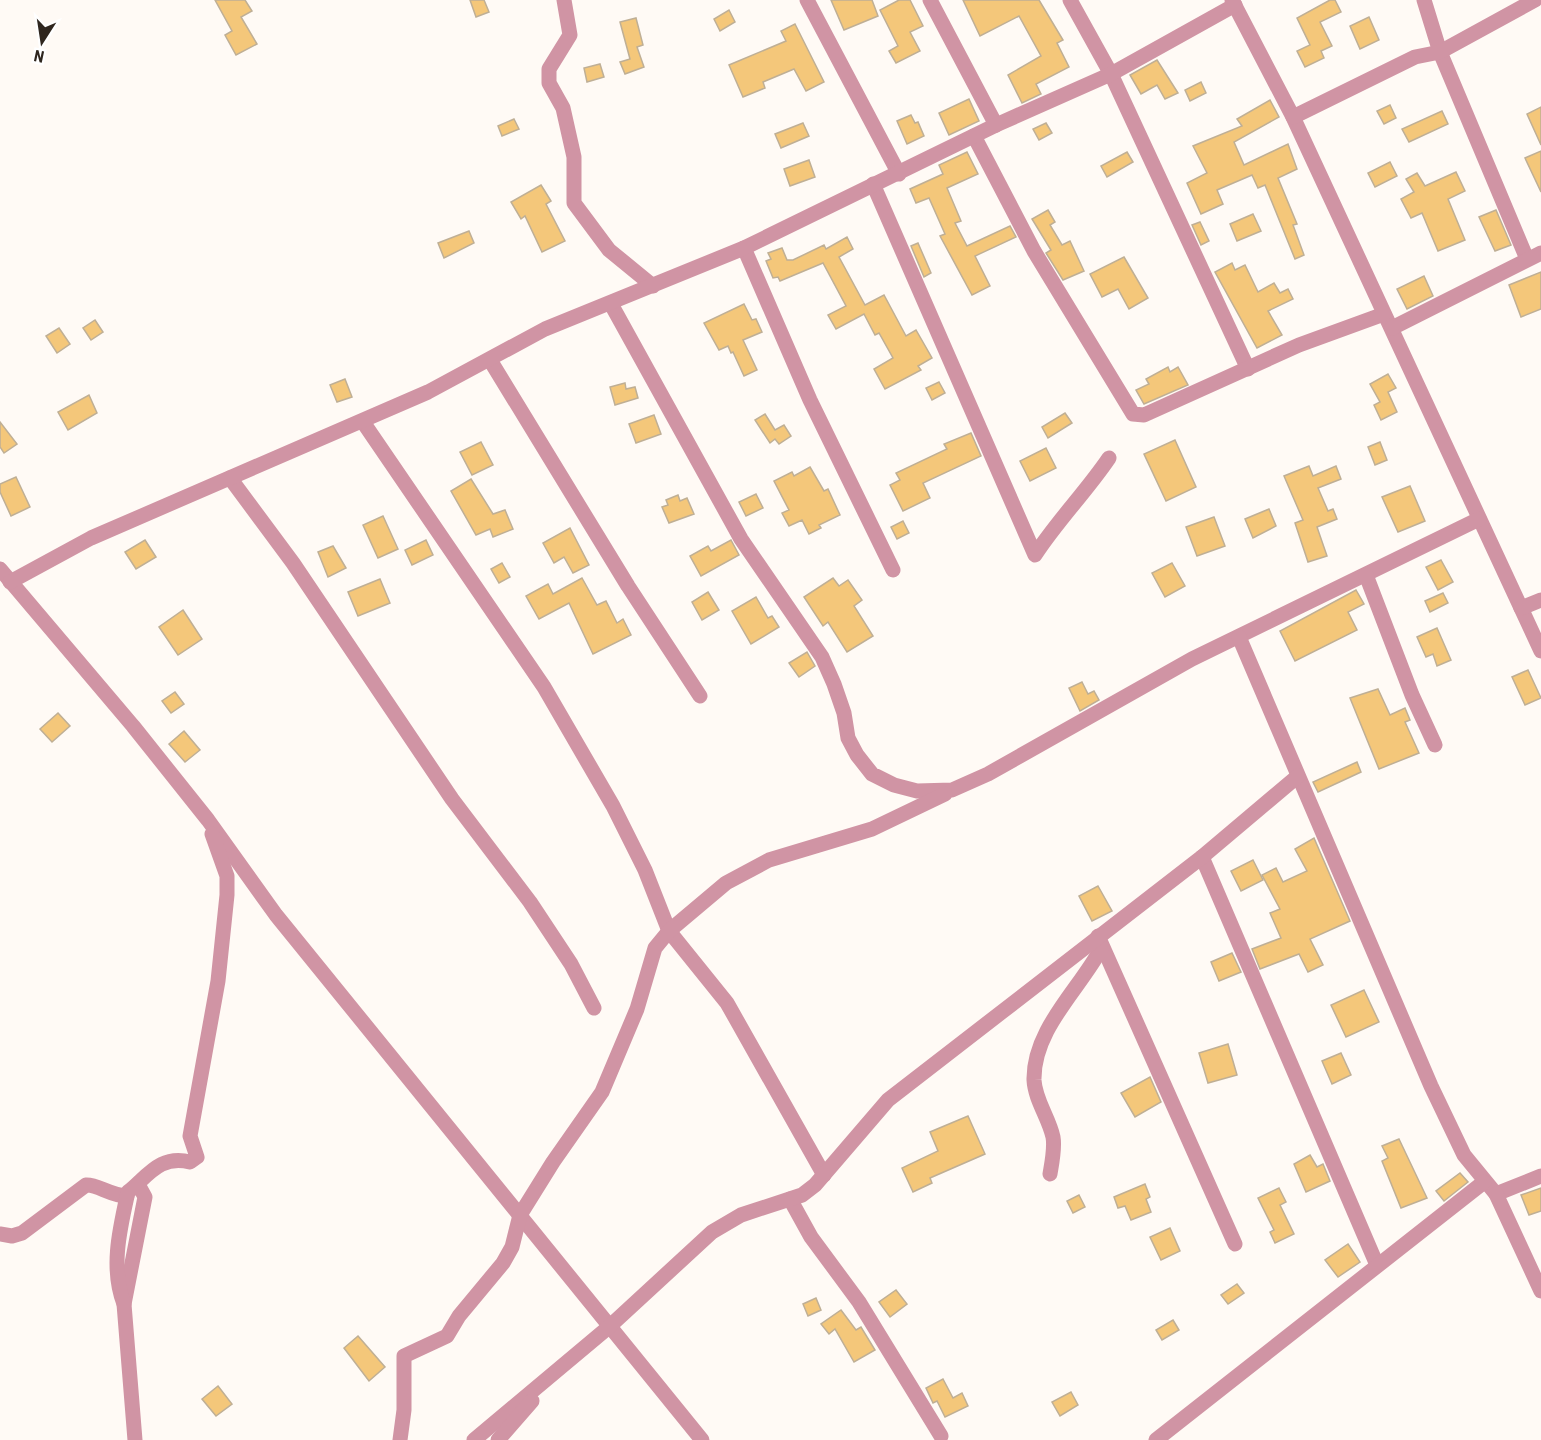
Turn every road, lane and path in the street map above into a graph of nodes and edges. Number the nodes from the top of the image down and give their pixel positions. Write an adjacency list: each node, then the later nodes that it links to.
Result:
1 (564, 0): 17 (street)
2 (807, 0): 13 (street)
3 (930, 0): 11 (street)
4 (1070, 0): 9 (street)
5 (1424, 0): 8 (street)
6 (1535, 0): 8 (street)
7 (1234, 2): 9 (street); 10 (street)
8 (1440, 52): 10 (street); 16 (street)
9 (1112, 74): 11 (street); 22 (street)
10 (1293, 117): 19 (street)
11 (996, 125): 12 (street)
12 (974, 136): 13 (street); 22 (street)
13 (899, 174): 14 (street)
14 (873, 184): 15 (street); 24 (street)
15 (744, 248): 17 (street); 28 (street)
16 (1534, 256): 20 (street)
17 (652, 286): 18 (street)
18 (611, 304): 21 (street); 38 (street)
19 (1384, 314): 20 (street); 22 (street)
20 (1392, 328): 26 (street)
21 (490, 360): 23 (street); 35 (street)
22 (1248, 369)
23 (363, 422): 25 (street); 41 (street)
24 (1109, 458)
25 (230, 478): 30 (street); 43 (street)
26 (1479, 519): 29 (street); 32 (street)
27 (0, 569): 30 (street)
28 (893, 570)
29 (1366, 575): 33 (street); 36 (street)
30 (10, 582): 39 (street)
31 (1541, 600): 32 (street)
32 (1521, 608): 34 (street)
33 (1239, 637): 37 (street); 38 (street)
34 (1541, 651)
35 (700, 696)
36 (1435, 745)
37 (1298, 776): 40 (street); 47 (street)
38 (952, 790): 41 (street)
39 (208, 820): 48 (street); 51 (street)
40 (1202, 857): 42 (street); 54 (street)
41 (669, 931): 45 (street); 51 (street)
42 (1100, 942): 44 (street); 45 (street); 53 (street)
43 (594, 1008)
44 (1050, 1174)
45 (824, 1175): 50 (street)
46 (1541, 1176): 49 (street)
47 (1484, 1182): 49 (street); 54 (street)
48 (133, 1191): 52 (street); 59 (street)
49 (1496, 1194): 55 (street)
50 (790, 1199): 56 (street); 58 (street)
51 (520, 1215): 56 (street); 60 (street)
52 (1, 1236)
53 (1235, 1244)
54 (1377, 1265): 64 (street)
55 (1541, 1291)
56 (610, 1326): 57 (street); 63 (street)
57 (534, 1389): 61 (street); 62 (street)
58 (941, 1436)
59 (135, 1440)
60 (400, 1440)
61 (474, 1440)
62 (498, 1440)
63 (702, 1440)
64 (1156, 1440)

